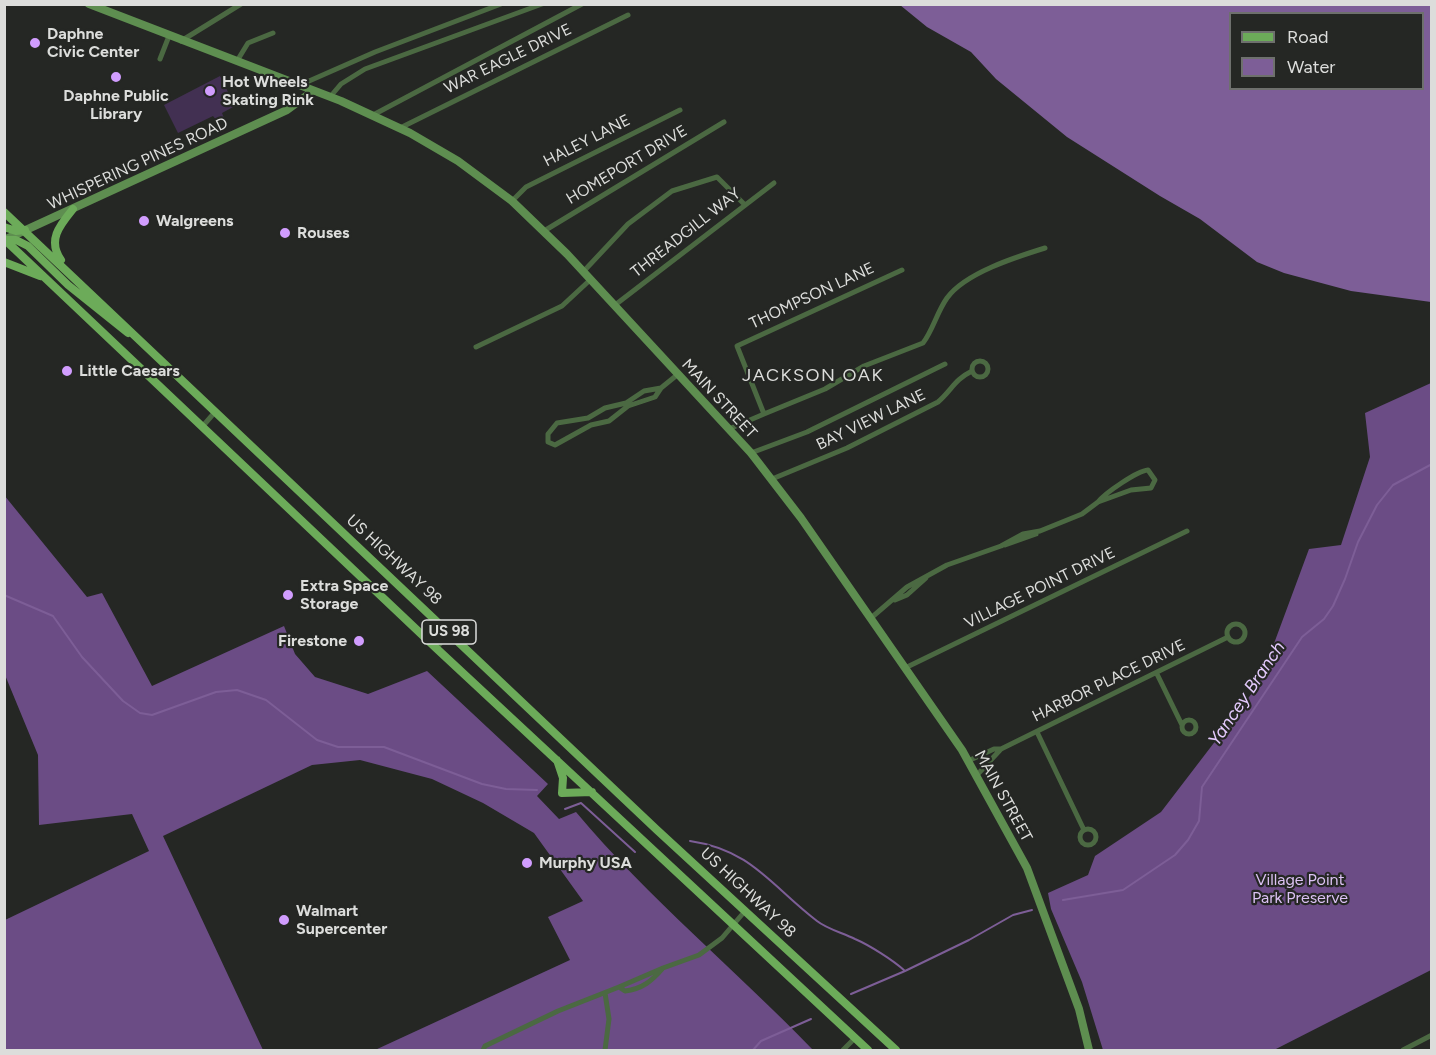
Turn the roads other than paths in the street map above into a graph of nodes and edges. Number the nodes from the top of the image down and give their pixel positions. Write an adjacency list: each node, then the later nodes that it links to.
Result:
1 (90, 4): 8 (main road, MAIN STREET)
2 (242, 4): 9 (street)
3 (501, 4): 12 (street)
4 (542, 4): 14 (street)
5 (582, 4): 16 (street)
6 (628, 15): 18 (street, WAR EAGLE DRIVE)
7 (273, 33): 11 (street)
8 (169, 36): 9 (main road, MAIN STREET); 10 (street)
9 (181, 41): 11 (main road, MAIN STREET)
10 (160, 59)
11 (237, 61): 12 (main road, MAIN STREET)
12 (300, 85): 13 (main road, MAIN STREET)
13 (313, 91): 14 (main road, MAIN STREET); 22 (main road, WHISPERING PINES ROAD)
14 (330, 97): 16 (main road, MAIN STREET)
15 (680, 110): 20 (street, HALEY LANE)
16 (373, 115): 18 (main road, MAIN STREET)
17 (724, 122): 26 (street, HOMEPORT DRIVE)
18 (400, 128): 20 (main road, MAIN STREET)
19 (774, 183): 21 (street, THREADGILL WAY)
20 (512, 201): 26 (main road, MAIN STREET)
21 (745, 205): 31 (street); 35 (street, THREADGILL WAY)
22 (73, 209): 25 (main road, WHISPERING PINES ROAD); 32 (main road)
23 (4, 212): 25 (main road, US HIGHWAY 98 / US 98)
24 (4, 227): 25 (main road)
25 (25, 230): 27 (main road, WHISPERING PINES ROAD); 32 (main road, US HIGHWAY 98 / US 98)
26 (544, 231): 31 (main road, MAIN STREET)
27 (5, 240): 33 (main road, US HIGHWAY 98 / US 98); 36 (main road)
28 (1044, 248): 43 (street)
29 (4, 262): 33 (main road)
30 (902, 270): 43 (street, THOMPSON LANE)
31 (583, 272): 34 (main road, MAIN STREET)
32 (69, 273): 36 (main road, US HIGHWAY 98 / US 98)
33 (47, 279): 46 (main road, US HIGHWAY 98 / US 98)
34 (590, 280): 35 (main road, MAIN STREET); 37 (street)
35 (615, 305): 40 (main road, MAIN STREET)
36 (143, 343): 42 (main road, US HIGHWAY 98 / US 98)
37 (476, 347)
38 (945, 364): 48 (street)
39 (972, 371): 49 (street, BAY VIEW LANE)
40 (677, 375): 41 (street); 47 (main road, MAIN STREET)
41 (627, 405): 44 (street); 45 (street)
42 (215, 412): 46 (street); 53 (main road, US HIGHWAY 98 / US 98)
43 (764, 414): 47 (street)
44 (588, 418): 45 (street); 45 (street)
45 (591, 425)
46 (202, 427): 55 (main road, US HIGHWAY 98 / US 98)
47 (729, 429): 48 (main road, MAIN STREET)
48 (751, 453): 49 (main road, MAIN STREET)
49 (772, 479): 52 (main road, MAIN STREET)
50 (1098, 502): 50 (street); 52 (street)
51 (1187, 531): 56 (street, VILLAGE POINT DRIVE)
52 (872, 618): 56 (main road, MAIN STREET)
53 (450, 633): 55 (street); 66 (main road, US HIGHWAY 98 / US 98)
54 (1228, 637): 57 (street, HARBOR PLACE DRIVE)
55 (436, 648): 61 (main road, US HIGHWAY 98 / US 98)
56 (905, 668): 62 (main road, MAIN STREET)
57 (1158, 674): 58 (street); 59 (street, HARBOR PLACE DRIVE)
58 (1182, 725)
59 (1037, 732): 60 (street, HARBOR PLACE DRIVE); 65 (street)
60 (1001, 749): 62 (street, HARBOR PLACE DRIVE); 63 (street, HARBOR PLACE DRIVE)
61 (557, 759): 64 (main road, US HIGHWAY 98 / US 98); 64 (main road)
62 (969, 761): 63 (main road, MAIN STREET)
63 (977, 775): 78 (main road, MAIN STREET)
64 (593, 792): 67 (main road, US HIGHWAY 98 / US 98)
65 (1084, 830)
66 (745, 911): 67 (street); 77 (main road, US HIGHWAY 98 / US 98)
67 (732, 925): 68 (street); 72 (main road, US HIGHWAY 98 / US 98)
68 (663, 968): 69 (street); 69 (street)
69 (619, 987): 70 (street)
70 (605, 993): 73 (street); 74 (street)
71 (1431, 1035): 79 (street)
72 (855, 1038): 75 (street); 76 (main road, US HIGHWAY 98 / US 98)
73 (483, 1050)
74 (605, 1050)
75 (843, 1050)
76 (868, 1050)
77 (895, 1050)
78 (1089, 1050)
79 (1403, 1050)

